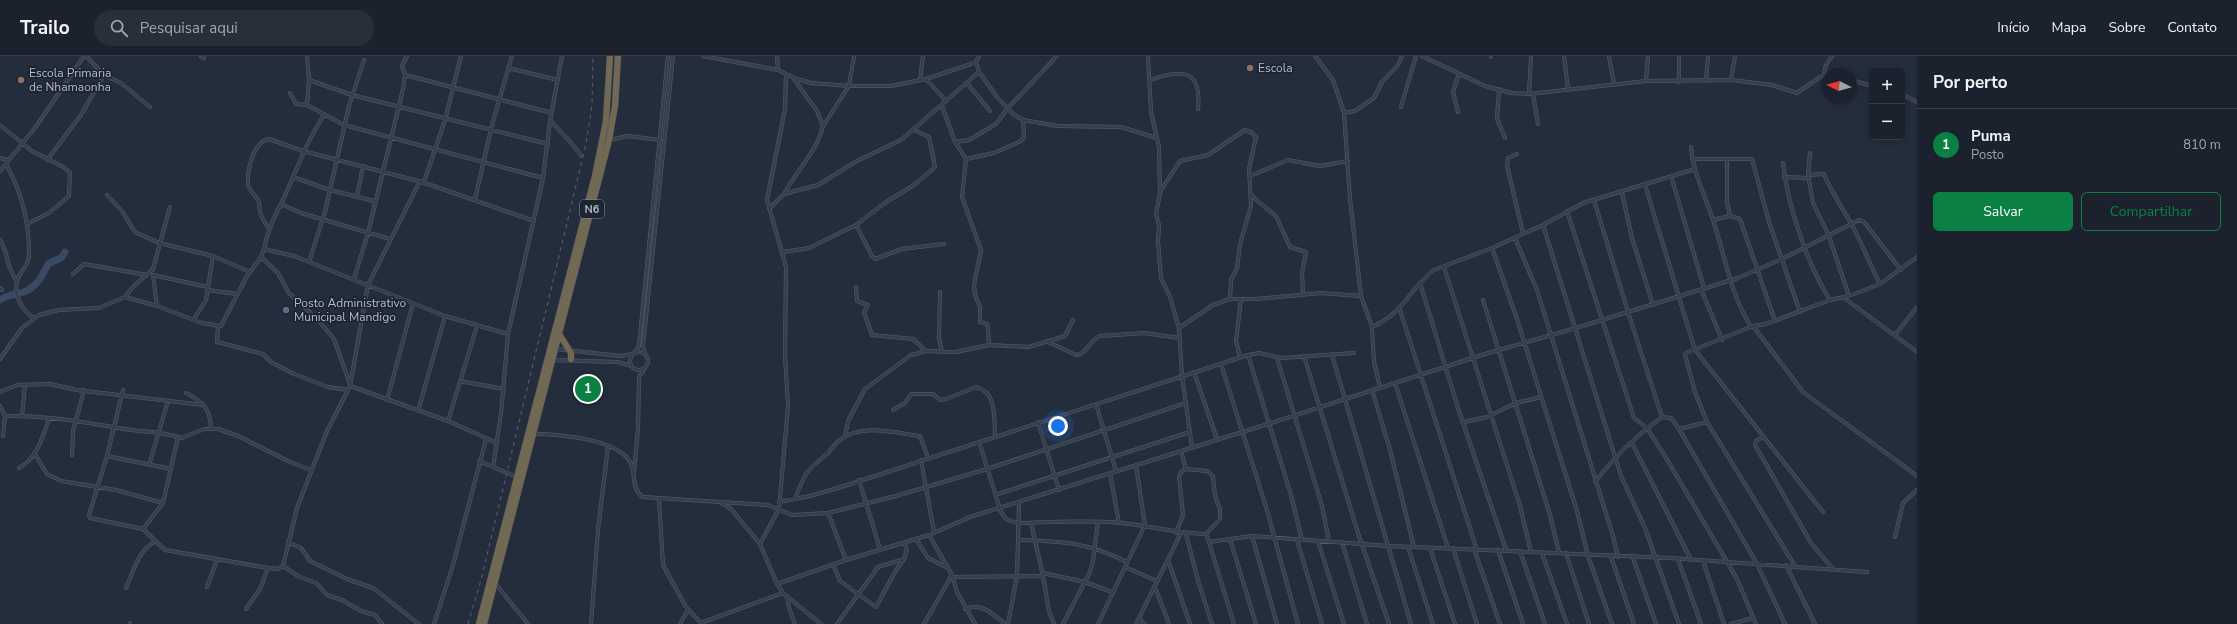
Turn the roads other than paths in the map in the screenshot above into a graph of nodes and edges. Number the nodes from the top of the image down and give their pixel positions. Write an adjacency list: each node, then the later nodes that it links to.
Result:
1 (85, 56): 39 (street); 92 (street)
2 (307, 56): 43 (street)
3 (407, 56): 38 (street)
4 (461, 56): 56 (street)
5 (512, 56): 32 (street)
6 (562, 56): 44 (street)
7 (610, 56): 221 (highway, N6)
8 (618, 56): 90 (highway, N6)
9 (668, 56): 91 (street)
10 (673, 56): 229 (street)
11 (703, 56): 34 (street)
12 (777, 56): 34 (street)
13 (854, 56): 55 (street)
14 (923, 56): 45 (street)
15 (978, 56): 31 (street)
16 (1058, 56): 70 (street)
17 (1148, 56): 46 (street)
18 (1315, 56): 76 (street)
19 (1402, 56): 76 (street)
20 (1416, 56): 71 (street)
21 (1422, 56): 37 (street)
22 (1531, 56): 60 (street)
23 (1564, 56): 58 (street)
24 (1609, 56): 53 (street)
25 (1648, 56): 48 (street)
26 (1679, 56): 50 (street)
27 (1708, 56): 49 (street)
28 (1734, 56): 47 (street)
29 (1832, 56): 33 (street)
30 (364, 60): 61 (street)
31 (976, 62): 35 (street); 42 (street)
32 (508, 68): 44 (street); 63 (street)
33 (1825, 68)
34 (778, 70): 36 (street)
35 (979, 72): 52 (street); 70 (street)
36 (786, 74): 41 (street); 136 (street)
37 (1459, 74): 57 (street); 75 (street)
38 (405, 75): 56 (street); 67 (street)
39 (104, 76): 69 (street); 107 (street)
40 (1821, 77): 47 (street)
41 (794, 78): 55 (street); 84 (street)
42 (926, 79): 45 (street); 64 (street)
43 (309, 80): 61 (street); 66 (street)
44 (558, 80): 74 (street)
45 (920, 80): 55 (street)
46 (1150, 80): 72 (street); 88 (street)
47 (1731, 80): 49 (street)
48 (1646, 81): 50 (street); 53 (street)
49 (1706, 81): 50 (street)
50 (1679, 82)
51 (1857, 82): 54 (street)
52 (967, 83): 64 (street); 73 (street)
53 (1614, 84): 58 (street)
54 (1869, 85)
55 (849, 86): 84 (street)
56 (452, 87): 63 (street); 78 (street)
57 (1499, 89): 60 (street); 89 (street)
58 (1568, 89): 60 (street)
59 (290, 93): 66 (street)
60 (1531, 94): 81 (street)
61 (352, 95): 67 (street); 83 (street)
62 (1905, 96): 65 (street)
63 (499, 98): 74 (street); 86 (street)
64 (946, 101): 68 (street)
65 (1917, 102)
66 (307, 105): 77 (street)
67 (398, 106): 78 (street); 87 (street)
68 (942, 106): 85 (street); 93 (street)
69 (150, 107)
70 (1008, 108): 79 (street); 93 (street)
71 (1401, 108)
72 (1198, 109)
73 (990, 111)
74 (552, 112): 80 (street)
75 (1458, 112)
76 (1344, 113): 108 (street)
77 (324, 115): 83 (street); 97 (street)
78 (444, 120): 86 (street); 96 (street)
79 (1024, 120): 88 (street); 104 (street)
80 (550, 121): 94 (street); 100 (street)
81 (1538, 124)
82 (0, 125): 92 (street)
83 (344, 125): 87 (street); 103 (street)
84 (823, 126): 128 (street)
85 (914, 130): 128 (street); 144 (street)
86 (491, 131): 94 (street); 109 (street)
87 (391, 137): 96 (street); 114 (street)
88 (1157, 138): 125 (street)
89 (1504, 138)
90 (609, 140): 91 (street); 213 (highway, N6)
91 (660, 140): 228 (street)
92 (21, 142): 106 (street); 107 (street)
93 (955, 142): 104 (street)
94 (548, 144): 121 (street)
95 (1691, 147): 102 (street)
96 (436, 150): 109 (street); 122 (street)
97 (303, 151): 103 (street); 118 (street); 146 (street)
98 (1810, 153): 120 (street)
99 (1517, 154): 148 (street)
100 (581, 156)
101 (0, 158): 106 (street)
102 (1692, 158): 105 (street); 113 (street)
103 (336, 159): 112 (street); 124 (street)
104 (966, 159): 220 (street)
105 (1728, 159): 138 (street); 162 (street)
106 (8, 160): 111 (street)
107 (47, 160): 143 (street)
108 (1348, 161): 116 (street); 184 (street)
109 (482, 163): 121 (street); 131 (street)
110 (1783, 163): 119 (street)
111 (6, 164): 115 (street); 143 (street)
112 (363, 166): 114 (street); 130 (street)
113 (1695, 169): 117 (street); 140 (street)
114 (383, 170): 122 (street); 133 (street)
115 (0, 171)
116 (1250, 176): 125 (street); 126 (street)
117 (1671, 176): 123 (street); 179 (street)
118 (293, 177): 124 (street); 134 (street)
119 (1784, 177): 120 (street); 155 (street)
120 (1808, 177): 142 (street); 149 (street)
121 (543, 178): 141 (street)
122 (422, 182): 131 (street); 151 (street)
123 (1645, 185): 127 (street); 185 (street)
124 (330, 190): 130 (street); 139 (street)
125 (1160, 193): 210 (street)
126 (1252, 193): 182 (street); 189 (street)
127 (1622, 193): 132 (street); 194 (street)
128 (784, 194): 136 (street)
129 (107, 195): 153 (street)
130 (357, 196): 133 (street)
131 (475, 199): 141 (street)
132 (1594, 200): 137 (street); 198 (street)
133 (374, 201): 147 (street)
134 (281, 204): 139 (street); 146 (street)
135 (170, 207): 153 (street)
136 (770, 209): 158 (street)
137 (1568, 211): 145 (street); 204 (street)
138 (1730, 216): 140 (street); 167 (street)
139 (322, 220): 147 (street); 163 (street)
140 (1713, 220): 174 (street)
141 (534, 221): 212 (street)
142 (1851, 223): 149 (street); 166 (street); 176 (street)
143 (27, 224): 173 (street)
144 (856, 225): 154 (street); 158 (street)
145 (1543, 225): 148 (street); 211 (street)
146 (269, 229): 157 (street)
147 (368, 233): 151 (street); 172 (street)
148 (1523, 233): 150 (street)
149 (1829, 236): 155 (street); 186 (street)
150 (1514, 238): 156 (street); 214 (street)
151 (390, 239): 177 (street)
152 (0, 240): 173 (street)
153 (159, 243): 159 (street); 165 (street)
154 (944, 244)
155 (1806, 247): 162 (street); 192 (street)
156 (1492, 248): 164 (street); 219 (street)
157 (264, 249): 160 (street); 163 (street)
158 (783, 252): 340 (street)
159 (213, 256): 168 (street); 180 (street)
160 (261, 257): 168 (street); 252 (street)
161 (1917, 257): 166 (street)
162 (1782, 259): 167 (street); 199 (street)
163 (309, 262): 172 (street)
164 (1444, 267): 175 (street); 236 (street)
165 (153, 269): 170 (street); 171 (street)
166 (1901, 270): 176 (street)
167 (1757, 271): 174 (street); 205 (street)
168 (250, 272): 183 (street)
169 (73, 274): 170 (street)
170 (147, 275): 187 (street)
171 (153, 275): 180 (street); 195 (street)
172 (354, 279): 177 (street)
173 (17, 281): 201 (street)
174 (1729, 281): 179 (street); 208 (street)
175 (1420, 283): 197 (street); 242 (street)
176 (1880, 284): 186 (street)
177 (368, 285): 193 (street); 252 (street)
178 (856, 287): 225 (street)
179 (1702, 288): 185 (street); 217 (street)
180 (208, 289): 183 (street); 202 (street)
181 (940, 292): 227 (street)
182 (1303, 293): 184 (street); 190 (street)
183 (237, 294): 206 (street)
184 (1361, 296): 209 (street)
185 (1679, 296): 194 (street); 224 (street)
186 (1849, 296): 188 (street)
187 (125, 297): 195 (street); 201 (street)
188 (1844, 298): 192 (street); 215 (street)
189 (1230, 299): 190 (street); 210 (street)
190 (1241, 299): 234 (street)
191 (1483, 300): 223 (street)
192 (1830, 300): 199 (street)
193 (413, 304): 200 (street); 263 (street)
194 (1653, 304): 198 (street)
195 (157, 306): 202 (street)
196 (1917, 307): 215 (street)
197 (1400, 310): 209 (street); 246 (street)
198 (1628, 312): 204 (street); 277 (street)
199 (1800, 312): 205 (street)
200 (445, 316): 207 (street); 272 (street)
201 (34, 318): 237 (street)
202 (194, 319): 206 (street)
203 (1073, 320): 218 (street)
204 (1602, 320): 211 (street); 287 (street)
205 (1775, 321): 208 (street)
206 (218, 326): 252 (street)
207 (477, 326): 212 (street); 249 (street)
208 (1752, 326): 217 (street); 328 (street)
209 (1372, 327): 253 (street)
210 (1179, 328): 216 (street)
211 (1576, 328): 214 (street); 312 (street)
212 (508, 334): 254 (street)
213 (559, 334): 221 (highway, N6); 222 (highway)
214 (1550, 335): 219 (street); 331 (street)
215 (1895, 335): 226 (street)
216 (1179, 338): 218 (street); 247 (street)
217 (1722, 340): 224 (street)
218 (1048, 342): 220 (street)
219 (1524, 342): 223 (street); 261 (street)
220 (989, 345): 227 (street)
221 (552, 349): 222 (street); 239 (highway, N6)
222 (570, 350): 228 (street); 238 (highway)
223 (1498, 350): 236 (street); 266 (street)
224 (1696, 350): 283 (street); 298 (street)
225 (926, 351): 227 (street); 297 (street)
226 (1917, 351)
227 (942, 352)
228 (634, 353): 229 (street); 241 (street)
229 (645, 353): 244 (street)
230 (1354, 353): 232 (street)
231 (1248, 355): 234 (street); 235 (street); 284 (street)
232 (1332, 355): 233 (street); 262 (street)
233 (1304, 356): 235 (street); 270 (street)
234 (1240, 357): 240 (street)
235 (1277, 358): 276 (street)
236 (1473, 358): 242 (street); 273 (street)
237 (0, 359)
238 (571, 359): 239 (street); 241 (street)
239 (550, 360): 293 (highway, N6); 329 (highway, N6)
240 (1221, 364): 245 (street); 290 (street)
241 (631, 366): 243 (street)
242 (1446, 367): 246 (street); 282 (street)
243 (635, 369): 244 (street); 248 (street)
244 (644, 370): 248 (street)
245 (1194, 372): 247 (street); 300 (street)
246 (1421, 374): 250 (street); 386 (street)
247 (1182, 376): 265 (street); 267 (street)
248 (639, 377): 326 (street)
249 (460, 381): 254 (street); 280 (street)
250 (1395, 383): 253 (street); 383 (street)
251 (25, 385): 255 (street); 258 (street); 275 (street)
252 (349, 387): 263 (street); 323 (street)
253 (1380, 387): 257 (street)
254 (504, 389): 303 (street)
255 (84, 390): 260 (street); 279 (street)
256 (122, 390): 260 (street)
257 (1372, 390): 262 (street); 381 (street)
258 (0, 392)
259 (186, 393): 268 (street)
260 (121, 395): 264 (street); 285 (street)
261 (1541, 397): 266 (street); 394 (street)
262 (1345, 399): 270 (street); 378 (street)
263 (387, 400): 272 (street)
264 (168, 401): 268 (street); 291 (street)
265 (1186, 403): 289 (street); 292 (street)
266 (1516, 403): 273 (street); 392 (street)
267 (1096, 404): 281 (street); 289 (street)
268 (203, 405): 286 (street)
269 (0, 406): 274 (street)
270 (1319, 407): 276 (street); 377 (street)
271 (893, 410): 294 (street)
272 (418, 411): 280 (street)
273 (1491, 415): 282 (street); 390 (street)
274 (5, 416): 275 (street); 295 (street)
275 (22, 416): 278 (street)
276 (1294, 416): 284 (street); 371 (street)
277 (1662, 417): 287 (street); 288 (street)
278 (49, 419): 279 (street); 308 (street)
279 (76, 421): 285 (street); 309 (street)
280 (448, 421): 299 (street)
281 (1038, 422): 294 (street); 306 (street)
282 (1464, 422): 388 (street)
283 (1707, 422): 288 (street); 412 (street)
284 (1268, 424): 290 (street); 368 (street)
285 (115, 427): 291 (street); 310 (street)
286 (212, 428): 296 (street); 323 (street)
287 (1647, 428): 302 (street); 407 (street)
288 (1680, 429): 409 (street)
289 (1104, 430): 306 (street); 311 (street)
290 (1242, 431): 300 (street); 363 (street)
291 (160, 432): 296 (street); 316 (street)
292 (1190, 432): 305 (street); 311 (street)
293 (534, 434): 304 (street); 423 (highway, N6)
294 (995, 435): 301 (street)
295 (3, 436)
296 (178, 437): 320 (street)
297 (844, 437): 313 (street); 338 (street)
298 (1763, 437): 346 (street); 416 (street)
299 (486, 439): 303 (street); 315 (street)
300 (1217, 439): 305 (street)
301 (979, 442): 313 (street); 321 (street)
302 (1632, 442): 312 (street); 404 (street)
303 (497, 443): 318 (street)
304 (608, 446): 326 (street); 443 (street)
305 (1192, 447): 307 (street)
306 (1046, 449): 321 (street); 327 (street)
307 (1181, 451): 317 (street); 322 (street)
308 (35, 454): 319 (street); 333 (street)
309 (72, 455)
310 (107, 456): 316 (street); 333 (street)
311 (1112, 456): 324 (street); 327 (street)
312 (1617, 457): 331 (street); 398 (street)
313 (928, 458): 314 (street)
314 (921, 460): 330 (street); 332 (street)
315 (479, 461): 318 (street); 439 (street)
316 (149, 465): 320 (street)
317 (1136, 466): 324 (street); 352 (street)
318 (493, 467): 329 (street)
319 (19, 468)
320 (171, 469): 341 (street)
321 (986, 469): 332 (street); 336 (street)
322 (1186, 469): 355 (street); 358 (street)
323 (311, 470): 372 (street)
324 (1116, 471): 325 (street)
325 (1110, 473): 334 (street); 351 (street)
326 (633, 475): 337 (street)
327 (1054, 475): 334 (street); 336 (street)
328 (1917, 476)
329 (516, 477): 440 (highway, N6)
330 (859, 480): 338 (street); 342 (street)
331 (1595, 482): 396 (street)
332 (926, 486): 342 (street); 354 (street)
333 (97, 487): 341 (street); 353 (street)
334 (1059, 490): 343 (street)
335 (1917, 490): 361 (street)
336 (995, 495): 345 (street)
337 (658, 499): 339 (street); 434 (street)
338 (795, 499): 340 (street)
339 (720, 502): 344 (street); 376 (street)
340 (779, 502): 344 (street)
341 (163, 503): 353 (street)
342 (866, 503): 347 (street); 385 (street)
343 (1019, 503): 345 (street); 349 (street)
344 (779, 509): 347 (street); 376 (street)
345 (1000, 509): 349 (street); 354 (street)
346 (1823, 512)
347 (828, 513): 402 (street)
348 (1098, 522): 350 (street); 351 (street); 380 (street)
349 (1020, 523): 350 (street); 364 (street)
350 (1031, 523): 365 (street)
351 (1119, 523): 352 (street)
352 (1145, 526): 355 (street); 406 (street)
353 (143, 530): 369 (street)
354 (934, 532): 359 (street)
355 (1176, 533): 356 (street)
356 (1181, 533): 357 (street); 403 (street)
357 (1186, 534): 358 (street); 459 (street)
358 (1206, 534): 374 (street)
359 (929, 535): 362 (street); 413 (street)
360 (1252, 536): 363 (street); 366 (street); 462 (street)
361 (1895, 537)
362 (916, 539): 373 (street); 413 (street)
363 (1274, 539): 367 (street); 463 (street)
364 (1018, 540): 365 (street); 420 (street)
365 (1035, 540): 380 (street); 418 (street)
366 (1230, 540): 374 (street); 461 (street)
367 (1297, 540): 368 (street); 464 (street)
368 (1302, 540): 370 (street)
369 (156, 541): 401 (street); 427 (street)
370 (1318, 541): 371 (street); 465 (street)
371 (1329, 541): 375 (street)
372 (288, 542): 411 (street); 438 (street)
373 (904, 542): 385 (street); 399 (street)
374 (1209, 542): 460 (street)
375 (1342, 542): 377 (street); 466 (street)
376 (760, 544): 424 (street)
377 (1362, 544): 378 (street); 467 (street)
378 (1388, 546): 379 (street); 468 (street)
379 (1408, 547): 381 (street); 469 (street)
380 (1094, 548): 406 (street); 422 (street)
381 (1414, 548): 382 (street)
382 (1430, 548): 383 (street); 470 (street)
383 (1448, 548): 384 (street)
384 (1453, 548): 386 (street); 471 (street)
385 (880, 549): 402 (street)
386 (1476, 550): 387 (street); 472 (street)
387 (1498, 550): 388 (street); 473 (street)
388 (1506, 550): 389 (street)
389 (1520, 551): 390 (street); 474 (street)
390 (1531, 552): 391 (street)
391 (1542, 553): 392 (street); 475 (street)
392 (1559, 553): 393 (street)
393 (1566, 553): 394 (street); 476 (street)
394 (1588, 556): 395 (street); 477 (street)
395 (1610, 556): 396 (street); 478 (street)
396 (1618, 557): 397 (street)
397 (1633, 558): 398 (street); 479 (street)
398 (1656, 558): 400 (street); 480 (street)
399 (904, 559): 430 (street); 430 (street)
400 (1678, 559): 404 (street); 481 (street)
401 (217, 560): 415 (street); 425 (street)
402 (846, 560): 408 (street)
403 (1168, 560): 421 (street); 458 (street)
404 (1691, 560): 405 (street)
405 (1703, 561): 407 (street); 482 (street)
406 (1127, 562): 414 (street)
407 (1727, 562): 409 (street); 435 (street)
408 (832, 564): 424 (street); 430 (street)
409 (1757, 564): 410 (street); 485 (street)
410 (1786, 565): 412 (street); 486 (street)
411 (283, 566): 415 (street); 437 (street)
412 (1795, 566): 416 (street)
413 (946, 567): 419 (street)
414 (1124, 567): 421 (street); 428 (street)
415 (268, 568): 432 (street)
416 (1832, 568): 417 (street)
417 (1867, 572)
418 (1043, 574): 420 (street); 422 (street); 452 (street)
419 (952, 576): 420 (street); 433 (street); 449 (street)
420 (1017, 576): 451 (street)
421 (1157, 581): 426 (street)
422 (1085, 582): 428 (street); 453 (street)
423 (495, 583): 441 (highway, N6); 442 (street)
424 (777, 584): 429 (street)
425 (207, 587)
426 (1155, 587): 436 (street); 457 (street)
427 (126, 588)
428 (1112, 592): 454 (street)
429 (783, 593): 431 (street); 445 (street)
430 (857, 595): 448 (street)
431 (787, 596): 446 (street); 447 (street)
432 (246, 609)
433 (965, 609): 450 (street); 451 (street)
434 (688, 610): 444 (street); 445 (street)
435 (1753, 618): 483 (street); 484 (street)
436 (1139, 619): 455 (street); 456 (street)
437 (382, 624)
438 (420, 624)
439 (434, 624)
440 (479, 624)
441 (484, 624)
442 (528, 624)
443 (591, 624)
444 (680, 624)
445 (702, 624)
446 (795, 624)
447 (821, 624)
448 (837, 624)
449 (925, 624)
450 (975, 624)
451 (1007, 624)
452 (1054, 624)
453 (1063, 624)
454 (1098, 624)
455 (1136, 624)
456 (1145, 624)
457 (1169, 624)
458 (1190, 624)
459 (1212, 624)
460 (1234, 624)
461 (1256, 624)
462 (1277, 624)
463 (1298, 624)
464 (1322, 624)
465 (1344, 624)
466 (1367, 624)
467 (1389, 624)
468 (1411, 624)
469 (1433, 624)
470 (1455, 624)
471 (1477, 624)
472 (1500, 624)
473 (1523, 624)
474 (1545, 624)
475 (1567, 624)
476 (1589, 624)
477 (1612, 624)
478 (1634, 624)
479 (1656, 624)
480 (1679, 624)
481 (1701, 624)
482 (1724, 624)
483 (1731, 624)
484 (1756, 624)
485 (1785, 624)
486 (1815, 624)

